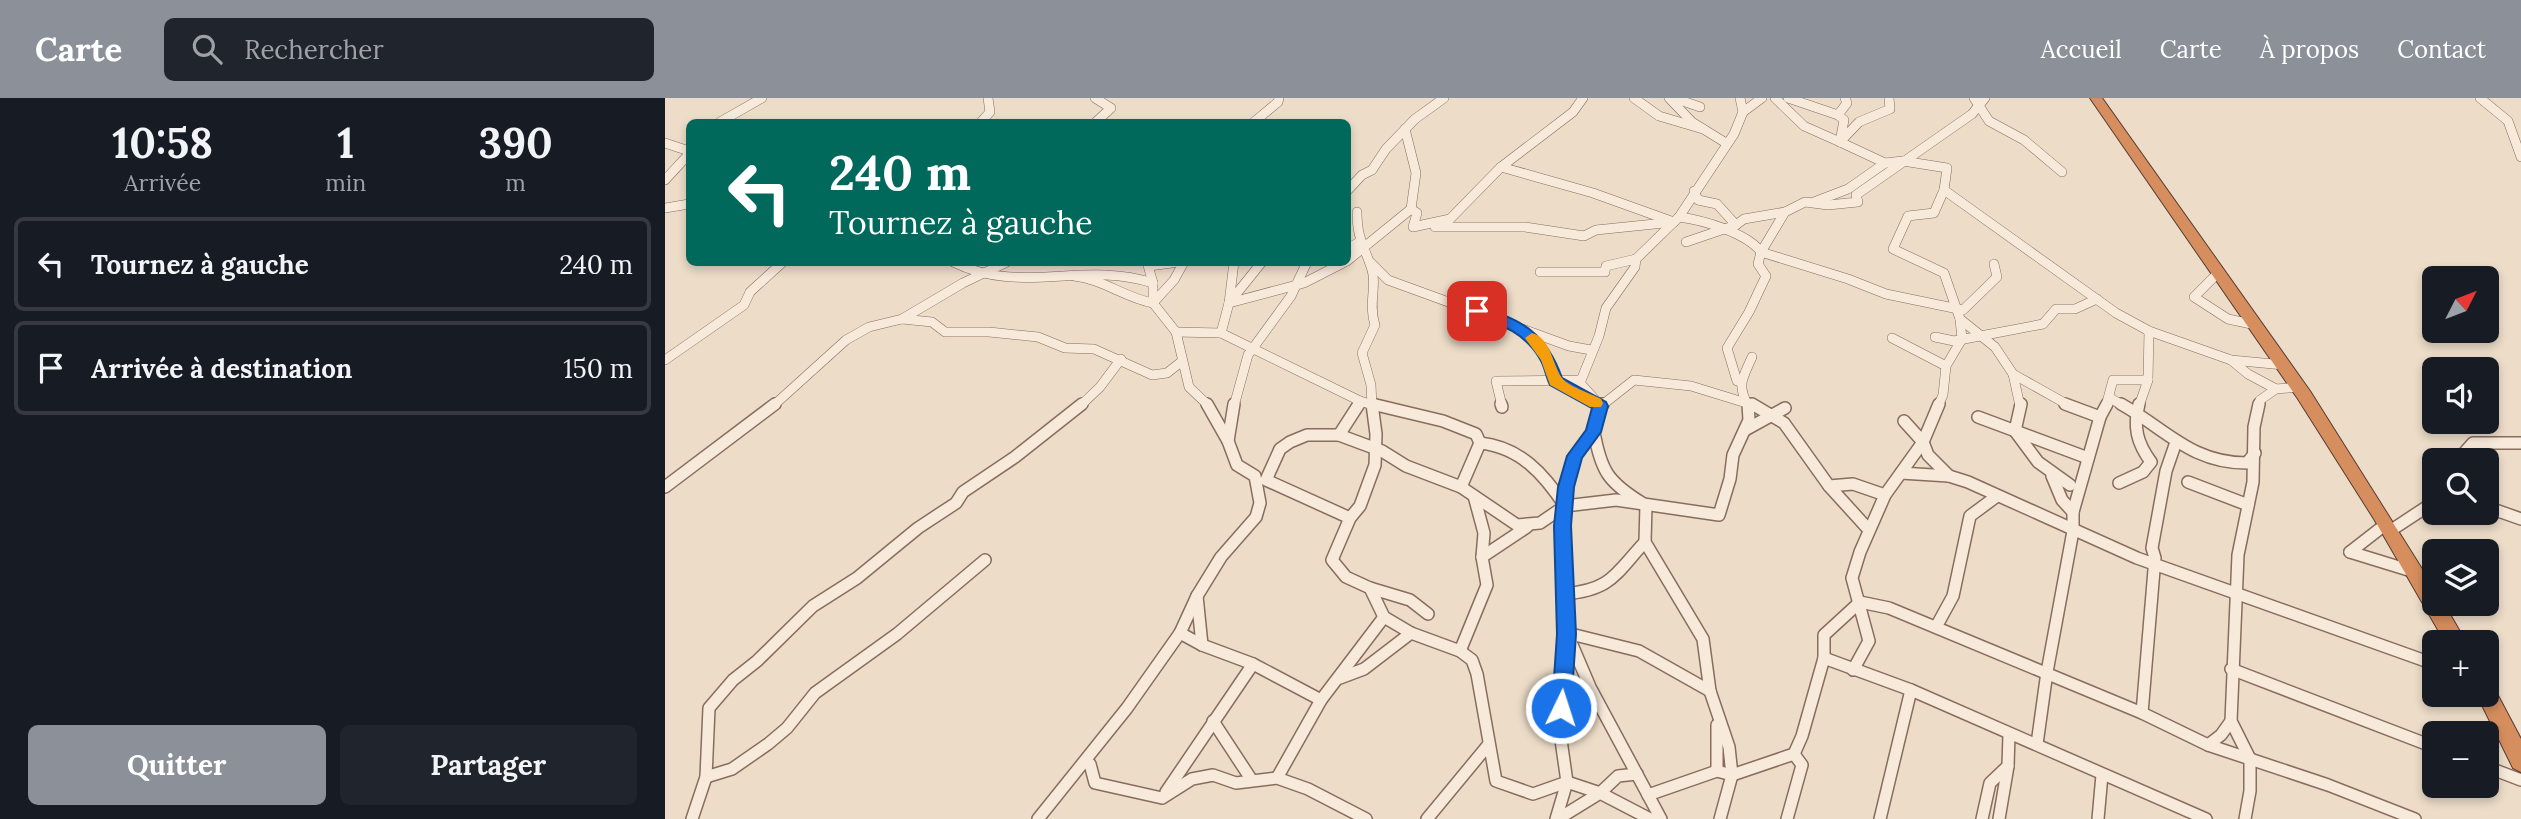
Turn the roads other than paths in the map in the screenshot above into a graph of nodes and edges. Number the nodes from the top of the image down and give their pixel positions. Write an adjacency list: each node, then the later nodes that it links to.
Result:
1 (762, 98): 23 (street)
2 (989, 98): 24 (street)
3 (1095, 98): 25 (street)
4 (1279, 98): 20 (street)
5 (1444, 98): 28 (street)
6 (1583, 98): 39 (street)
7 (1634, 98): 29 (street)
8 (1672, 98): 19 (street); 29 (street)
9 (1741, 98): 21 (street)
10 (1762, 98): 21 (street)
11 (1775, 98): 30 (street)
12 (1788, 98): 22 (street)
13 (1845, 98): 22 (street)
14 (1889, 98): 30 (street)
15 (1985, 98): 18 (street)
16 (2096, 98): 81 (highway)
17 (2480, 98): 36 (street)
18 (1976, 102): 37 (street); 40 (street)
19 (1700, 107)
20 (1268, 112): 26 (street); 27 (street)
21 (1743, 112): 32 (street)
22 (1838, 115): 30 (street)
23 (725, 119)
24 (984, 119)
25 (1099, 119)
26 (1258, 119)
27 (1267, 119)
28 (1405, 129): 43 (street); 50 (street)
29 (1703, 130): 32 (street)
30 (1840, 142): 38 (street)
31 (665, 143): 33 (street)
32 (1726, 143): 45 (street)
33 (686, 152)
34 (686, 156): 41 (street)
35 (686, 156): 42 (street)
36 (2521, 157)
37 (1903, 161): 38 (street); 44 (street); 46 (street)
38 (1885, 163): 46 (street)
39 (1501, 167): 48 (street); 52 (street)
40 (2062, 172)
41 (665, 173)
42 (665, 180)
43 (1351, 187)
44 (1944, 190): 87 (street); 90 (street)
45 (1694, 191): 54 (street); 55 (street)
46 (1814, 202): 53 (street)
47 (686, 204): 49 (street)
48 (1627, 206): 54 (street); 56 (street)
49 (665, 208)
50 (1411, 209): 57 (street); 59 (street)
51 (1357, 212): 63 (street)
52 (1458, 212): 57 (street); 58 (street)
53 (1785, 212): 55 (street); 65 (street)
54 (1677, 220): 56 (street); 60 (street); 62 (street)
55 (1736, 225): 60 (street)
56 (1642, 226): 58 (street); 62 (street)
57 (1413, 227): 58 (street); 59 (street)
58 (1454, 228)
59 (1385, 229): 63 (street)
60 (1725, 229): 61 (street); 65 (street)
61 (1686, 242)
62 (1647, 245): 67 (street)
63 (1362, 246): 64 (street); 66 (street); 68 (street)
64 (1351, 248)
65 (1761, 252): 90 (street); 114 (street)
66 (1351, 257)
67 (1636, 259): 80 (street); 102 (street)
68 (1369, 261): 93 (street); 119 (street)
69 (1994, 264): 90 (street)
70 (779, 266): 104 (street)
71 (963, 266): 82 (street)
72 (999, 266): 82 (street)
73 (1149, 266): 85 (street)
74 (1179, 266): 88 (street)
75 (1234, 266): 89 (street)
76 (1259, 266): 89 (street)
77 (1306, 266): 86 (street)
78 (1333, 266): 83 (street)
79 (1340, 266): 83 (street)
80 (1540, 272)
81 (2218, 273): 92 (highway); 92 (street)
82 (984, 274): 84 (street); 91 (street)
83 (1326, 275): 86 (street)
84 (1050, 277): 85 (street); 88 (street)
85 (1153, 283): 88 (street)
86 (1297, 286): 89 (street); 101 (street)
87 (2097, 299): 94 (street); 97 (street)
88 (1153, 303): 95 (street)
89 (1229, 303): 96 (street)
90 (1959, 315): 97 (street); 100 (street)
91 (902, 319): 105 (street); 150 (street)
92 (2256, 325): 108 (highway)
93 (1517, 326): 102 (street); 113 (street)
94 (2150, 331): 106 (street); 112 (street)
95 (1176, 332): 96 (street); 107 (street)
96 (1221, 333): 101 (street)
97 (1981, 335): 100 (street); 110 (street)
98 (1935, 337): 100 (street)
99 (1892, 338): 109 (street)
100 (1962, 339): 109 (street)
101 (1252, 348): 119 (street); 133 (street)
102 (1591, 349): 111 (street)
103 (1752, 357): 114 (street)
104 (665, 359)
105 (1121, 359): 107 (street); 217 (street)
106 (2231, 360): 108 (street); 117 (street)
107 (1181, 362): 133 (street)
108 (2284, 365): 116 (highway)
109 (1946, 366): 134 (street)
110 (2013, 374): 115 (street); 121 (street)
111 (1581, 380): 113 (street); 122 (street)
112 (2148, 380): 118 (street); 124 (street)
113 (1556, 382): 122 (street); 123 (street)
114 (1741, 382): 120 (street)
115 (2038, 387): 121 (street); 127 (street)
116 (2298, 387): 117 (street); 165 (highway)
117 (2276, 389): 140 (street)
118 (2110, 398): 124 (street); 127 (street)
119 (1365, 402): 132 (street); 136 (street); 139 (street)
120 (1748, 403): 122 (street); 125 (street); 131 (street)
121 (2021, 403): 129 (street)
122 (1601, 406): 130 (street)
123 (1502, 407)
124 (2135, 414): 135 (street); 147 (street)
125 (1769, 415): 131 (street); 149 (street)
126 (1978, 417): 129 (street)
127 (2100, 417): 141 (street)
128 (1904, 421): 134 (street)
129 (2015, 431): 141 (street); 143 (street)
130 (1594, 432): 156 (street); 158 (street)
131 (1743, 432): 156 (street)
132 (1339, 435): 139 (street); 145 (street)
133 (1229, 441): 145 (street)
134 (1923, 442): 142 (street); 144 (street)
135 (2176, 442): 140 (street); 171 (street)
136 (1480, 443): 151 (street); 158 (street)
137 (2521, 443): 138 (street)
138 (2469, 448)
139 (1378, 451): 151 (street); 162 (street)
140 (2255, 453): 157 (street)
141 (2088, 458): 148 (street)
142 (1901, 473): 144 (street); 153 (street)
143 (2052, 475): 148 (street); 152 (street)
144 (1949, 476): 155 (street)
145 (1260, 478): 162 (street); 176 (street)
146 (2187, 482): 157 (street)
147 (2119, 483)
148 (2075, 484): 152 (street); 161 (street)
149 (1829, 485): 153 (street); 166 (street)
150 (665, 487)
151 (1461, 487): 154 (street)
152 (2058, 488): 161 (street)
153 (1885, 495): 166 (street)
154 (1474, 496): 164 (street); 169 (street)
155 (1997, 496): 167 (street); 180 (street)
156 (1646, 505): 158 (street); 168 (street)
157 (2248, 505): 175 (street)
158 (1565, 506): 164 (street); 174 (street)
159 (2422, 509): 165 (street)
160 (2499, 511): 163 (street)
161 (2073, 512): 167 (street)
162 (1350, 518): 173 (street)
163 (2521, 519)
164 (1540, 523): 169 (street)
165 (2388, 528): 172 (highway); 172 (street)
166 (1869, 530): 177 (street)
167 (2073, 531): 171 (street); 192 (street)
168 (1645, 542): 174 (street); 195 (street)
169 (1482, 557): 186 (street)
170 (985, 560): 217 (street)
171 (2154, 563): 175 (street); 198 (street)
172 (2415, 572): 181 (highway)
173 (1370, 587): 178 (street); 179 (street)
174 (1564, 594): 184 (street)
175 (2235, 594): 188 (street); 190 (street)
176 (1197, 596): 182 (street); 185 (street)
177 (1860, 602): 180 (street); 187 (street); 191 (street)
178 (1428, 614)
179 (1384, 617): 183 (street); 193 (street)
180 (1936, 626): 192 (street)
181 (2449, 630)
182 (1180, 633): 185 (street); 226 (street)
183 (1411, 634): 186 (street); 193 (street)
184 (1566, 634): 195 (street); 214 (street); 221 (street)
185 (1202, 645): 189 (street)
186 (1460, 651): 204 (street)
187 (1824, 658): 191 (street); 207 (street)
188 (2422, 660)
189 (1253, 664): 196 (street); 200 (street)
190 (2231, 669): 201 (street); 203 (street)
191 (1853, 670): 194 (street)
192 (2047, 672): 198 (street); 205 (street)
193 (1338, 678): 196 (street)
194 (1911, 690): 202 (street); 234 (street)
195 (1710, 691): 199 (street)
196 (1321, 700): 218 (street)
197 (2493, 707): 209 (highway)
198 (2142, 713): 206 (street)
199 (1717, 719): 212 (street); 215 (street)
200 (1213, 721): 219 (street); 224 (street)
201 (2231, 721): 206 (street); 208 (street)
202 (2009, 734): 205 (street); 211 (street)
203 (2422, 742)
204 (1489, 744): 221 (street); 228 (street)
205 (2037, 744): 216 (street)
206 (2209, 745): 208 (street)
207 (1794, 754): 215 (street); 233 (street)
208 (2250, 759): 239 (street); 240 (street)
209 (2521, 761)
210 (1090, 764): 224 (street)
211 (2008, 766): 235 (street); 236 (street)
212 (1717, 771): 215 (street); 223 (street)
213 (2499, 772): 220 (street)
214 (1637, 774): 222 (street); 223 (street)
215 (1732, 775): 232 (street)
216 (2102, 775): 237 (street); 238 (street)
217 (706, 777): 225 (street)
218 (1277, 778): 219 (street); 227 (street)
219 (1251, 779): 224 (street)
220 (2521, 780)
221 (1567, 782): 222 (street); 229 (street)
222 (1601, 793): 229 (street); 230 (street)
223 (1648, 795): 231 (street)
224 (1162, 798)
225 (692, 819)
226 (1038, 819)
227 (1366, 819)
228 (1427, 819)
229 (1557, 819)
230 (1650, 819)
231 (1661, 819)
232 (1720, 819)
233 (1787, 819)
234 (1880, 819)
235 (1982, 819)
236 (1999, 819)
237 (2098, 819)
238 (2206, 819)
239 (2245, 819)
240 (2415, 819)

